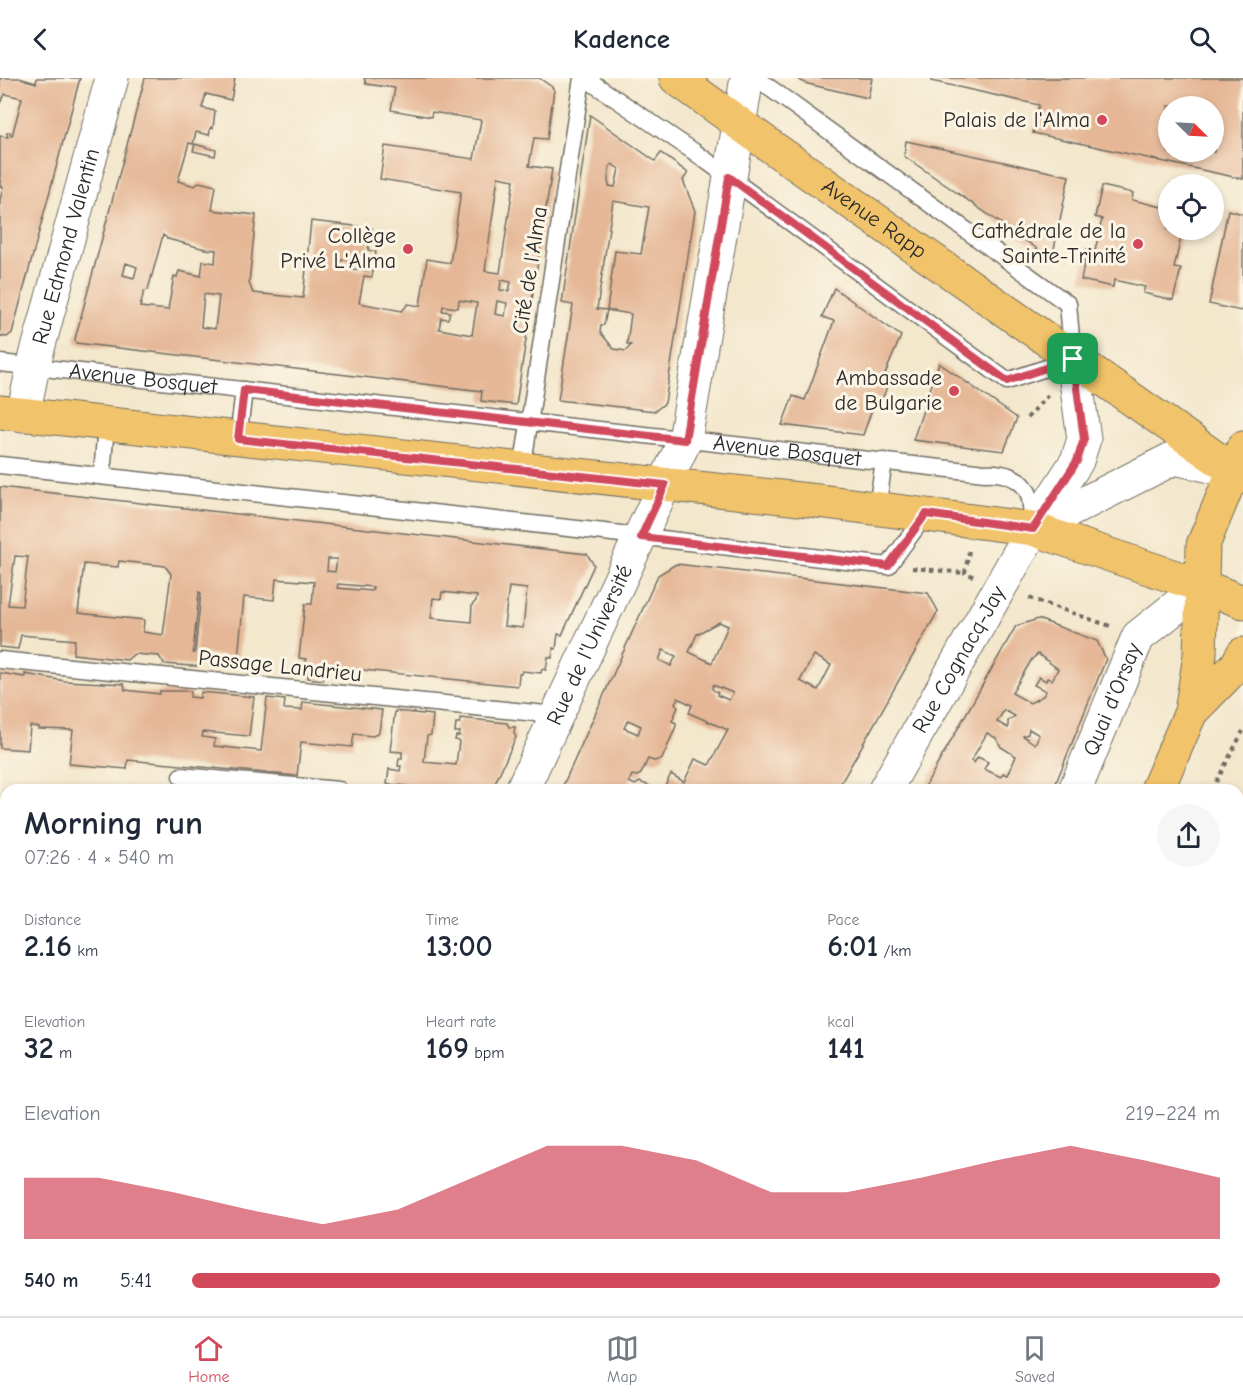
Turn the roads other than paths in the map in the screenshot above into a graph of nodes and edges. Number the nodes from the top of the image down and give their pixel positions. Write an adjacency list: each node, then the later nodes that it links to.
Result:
1 (112, 78): 10 (street, Rue Edmond Valentin)
2 (583, 78): 7 (lane); 13 (lane, Cité de l'Alma)
3 (676, 78): 6 (main road, Avenue Rapp)
4 (747, 78): 6 (street, Rue de l'Université)
5 (756, 78): 8 (lane, Avenue Rapp)
6 (739, 124): 7 (street, Rue de l'Université); 8 (main road, Avenue Rapp)
7 (729, 177): 8 (lane); 16 (street, Rue de l'Université)
8 (1073, 359): 19 (main road); 25 (street, Rue Cognacq-Jay)
9 (0, 363): 10 (lane, Avenue Bosquet)
10 (33, 367): 11 (lane, Avenue Bosquet); 12 (street, Rue Edmond Valentin)
11 (244, 390): 13 (lane, Avenue Bosquet); 15 (lane)
12 (11, 413): 14 (main road, Avenue Bosquet)
13 (530, 422): 16 (lane, Avenue Bosquet); 20 (lane, Cité de l'Alma)
14 (106, 424): 15 (main road, Avenue Bosquet); 21 (lane)
15 (238, 439): 20 (main road, Avenue Bosquet)
16 (685, 440): 17 (lane, Avenue Bosquet); 22 (street, Rue de l'Université)
17 (884, 461): 23 (lane); 25 (lane, Avenue Bosquet)
18 (0, 465): 21 (lane)
19 (1240, 465): 25 (street); 27 (main road)
20 (522, 470): 22 (main road, Avenue Bosquet)
21 (102, 476): 26 (lane)
22 (665, 485): 23 (main road, Avenue Bosquet); 26 (street, Rue de l'Université)
23 (878, 508): 24 (main road, Avenue Bosquet)
24 (926, 514): 25 (main road, Avenue Bosquet); 26 (lane)
25 (1033, 529): 27 (main road, Avenue Bosquet); 36 (street, Rue Cognacq-Jay)
26 (641, 537): 32 (street, Rue de l'Université)
27 (1202, 586): 28 (main road, Avenue Bosquet); 31 (main road); 37 (street, Quai d'Orsay)
28 (1243, 602)
29 (1243, 654): 31 (main road)
30 (0, 660): 32 (lane, Passage Landrieu)
31 (1191, 712): 38 (main road)
32 (556, 715): 35 (street, Rue de l'Université)
33 (181, 776): 34 (lane)
34 (271, 784)
35 (525, 784)
36 (888, 784)
37 (1077, 784)
38 (1160, 784)

